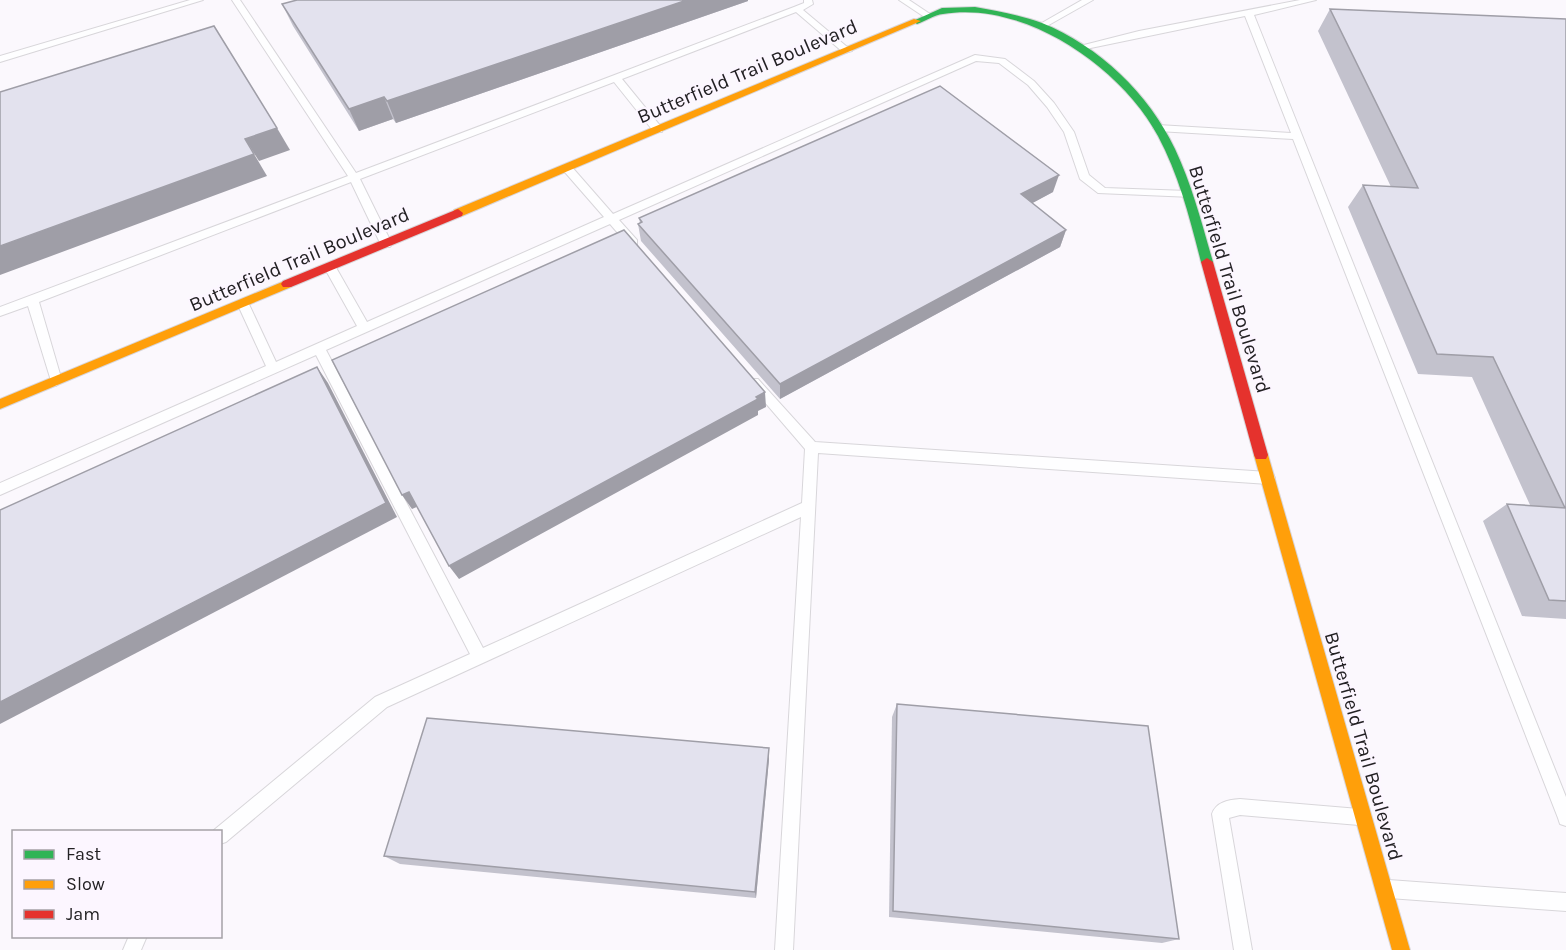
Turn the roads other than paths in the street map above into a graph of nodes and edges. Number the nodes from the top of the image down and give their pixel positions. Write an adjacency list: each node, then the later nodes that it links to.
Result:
1 (200, 0): 13 (lane)
2 (236, 0): 19 (lane)
3 (808, 0): 7 (lane)
4 (903, 0): 9 (lane)
5 (1089, 0): 10 (lane)
6 (1312, 0): 8 (lane)
7 (797, 9): 12 (lane); 14 (lane)
8 (1249, 14): 11 (lane); 17 (lane)
9 (928, 16): 10 (street, Butterfield Trail Boulevard); 12 (street, Butterfield Trail Boulevard)
10 (1044, 24): 11 (street, Butterfield Trail Boulevard)
11 (1082, 46): 15 (street, Butterfield Trail Boulevard)
12 (847, 51): 16 (street, Butterfield Trail Boulevard)
13 (0, 59)
14 (616, 78): 16 (lane); 19 (lane)
15 (1158, 128): 17 (lane); 20 (street, Butterfield Trail Boulevard)
16 (658, 130): 18 (street, Butterfield Trail Boulevard)
17 (1297, 136): 40 (lane)
18 (567, 168): 21 (lane); 22 (street, Butterfield Trail Boulevard)
19 (354, 177): 22 (lane); 25 (lane)
20 (1188, 195): 21 (lane); 35 (street, Butterfield Trail Boulevard)
21 (611, 219): 23 (lane); 28 (lane)
22 (386, 244): 24 (street, Butterfield Trail Boulevard)
23 (642, 254)
24 (330, 267): 26 (street, Butterfield Trail Boulevard); 28 (lane)
25 (32, 299): 27 (lane); 32 (lane)
26 (243, 303): 30 (lane); 32 (street, Butterfield Trail Boulevard)
27 (0, 312)
28 (364, 328): 29 (lane)
29 (319, 349): 30 (lane); 38 (lane)
30 (273, 368): 36 (lane)
31 (742, 368): 34 (lane)
32 (56, 381): 33 (street, Butterfield Trail Boulevard)
33 (0, 404)
34 (812, 447): 35 (lane); 37 (lane)
35 (1268, 478): 39 (street, Butterfield Trail Boulevard)
36 (0, 489)
37 (808, 507): 38 (lane); 44 (lane)
38 (480, 658): 41 (lane)
39 (1364, 817): 42 (street, Butterfield Trail Boulevard); 45 (lane)
40 (1566, 818)
41 (222, 834)
42 (1384, 888): 43 (lane); 46 (street, Butterfield Trail Boulevard)
43 (1566, 902)
44 (784, 950)
45 (1243, 950)
46 (1401, 950)

